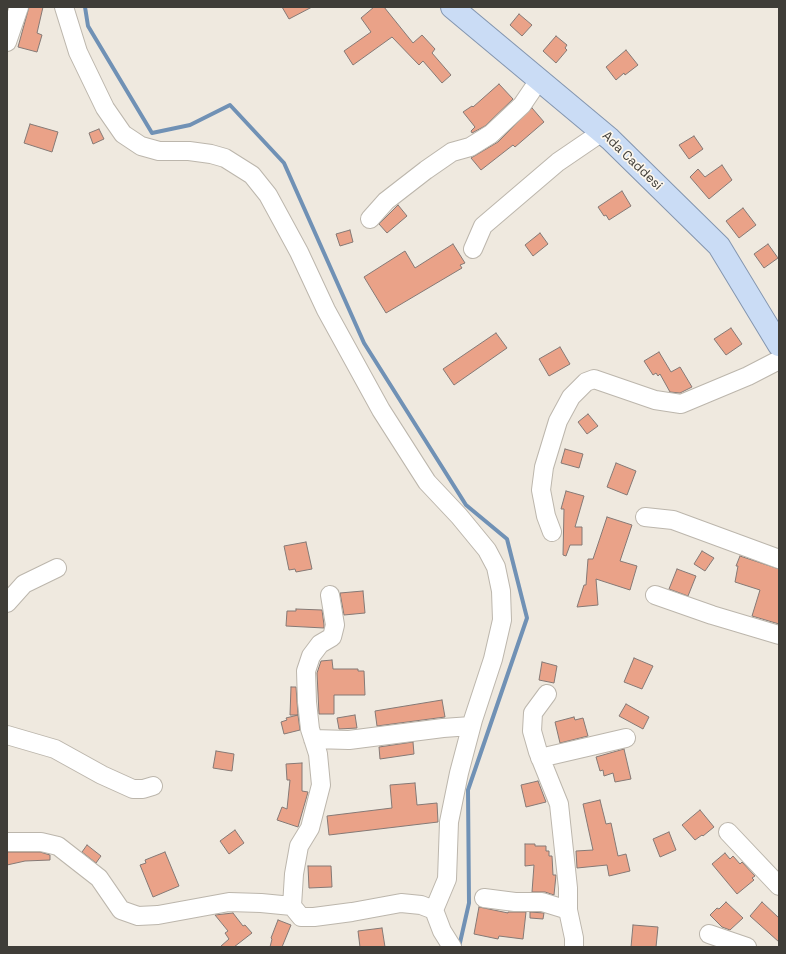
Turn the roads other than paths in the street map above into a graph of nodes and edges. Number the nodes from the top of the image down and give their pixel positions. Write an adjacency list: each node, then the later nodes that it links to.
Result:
1 (18, 7): 4 (street)
2 (64, 7): 20 (street)
3 (452, 7): 5 (main road, Ada Caddesi)
4 (7, 42)
5 (540, 80): 6 (main road, Ada Caddesi); 7 (street)
6 (602, 132): 8 (street); 9 (main road, Ada Caddesi)
7 (370, 219)
8 (473, 249)
9 (779, 345)
10 (779, 360): 12 (street)
11 (645, 517): 13 (street)
12 (552, 532)
13 (779, 558)
14 (57, 568): 17 (street)
15 (656, 595): 18 (street)
16 (330, 596): 23 (street)
17 (7, 603)
18 (779, 635)
19 (547, 694): 24 (street)
20 (471, 726): 23 (street); 31 (street)
21 (7, 735): 25 (street)
22 (626, 738): 24 (street)
23 (313, 739): 30 (street)
24 (540, 758): 32 (street)
25 (153, 786)
26 (728, 832): 28 (street)
27 (7, 842): 30 (street)
28 (779, 886)
29 (484, 898): 32 (street)
30 (292, 906): 31 (street)
31 (434, 910): 34 (street)
32 (568, 910): 35 (street)
33 (709, 934): 36 (street)
34 (452, 947)
35 (574, 947)
36 (747, 947)

